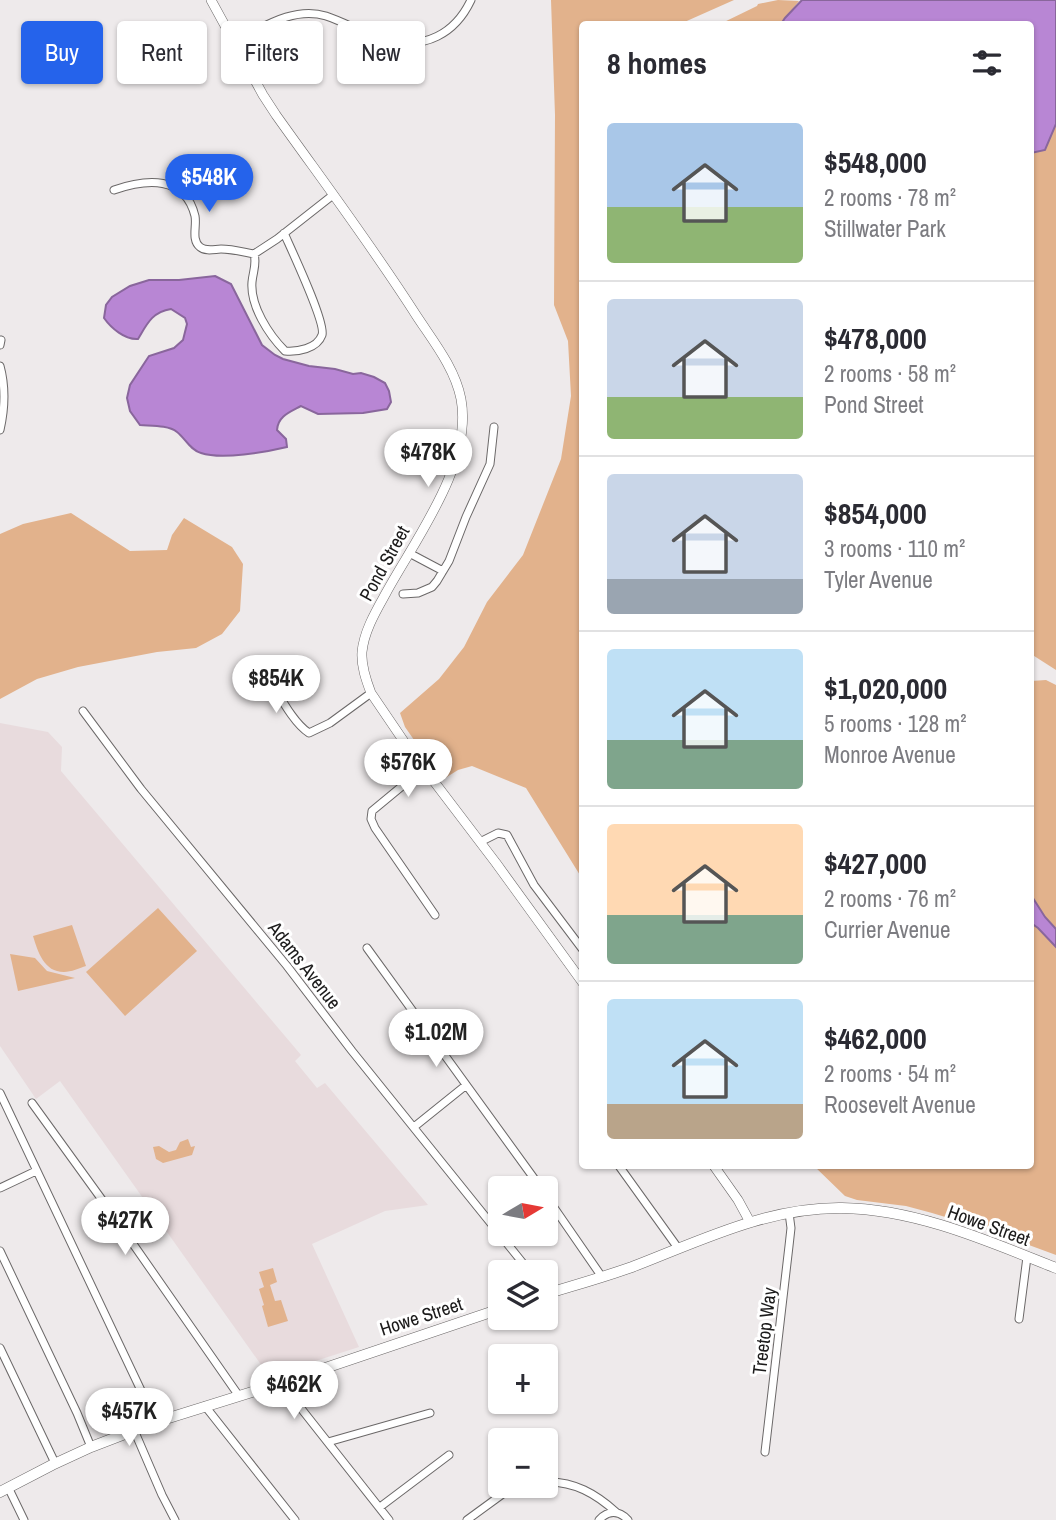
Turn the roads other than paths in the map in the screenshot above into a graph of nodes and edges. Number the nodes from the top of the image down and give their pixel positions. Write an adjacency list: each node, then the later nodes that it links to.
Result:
1 (211, 0): 3 (street, Pond Street)
2 (471, 0): 4 (street)
3 (222, 21)
4 (278, 21)
5 (258, 84): 7 (street, Pond Street)
6 (114, 190): 9 (street)
7 (333, 195): 8 (street); 13 (street, Pond Street)
8 (284, 233): 9 (street); 9 (street)
9 (254, 254)
10 (0, 366): 12 (street)
11 (494, 427): 14 (street)
12 (0, 430)
13 (409, 553): 14 (street); 17 (street, Pond Street)
14 (443, 571): 15 (street)
15 (402, 594)
16 (266, 674): 17 (street)
17 (372, 693): 19 (street, Pond Street)
18 (83, 711): 28 (street, Adams Avenue)
19 (424, 768): 20 (street, Pond Street); 21 (street)
20 (480, 842): 22 (street); 24 (street, Pond Street)
21 (435, 915)
22 (579, 945)
23 (367, 948): 25 (street)
24 (579, 978)
25 (465, 1086): 28 (street); 32 (street)
26 (0, 1093): 31 (street)
27 (32, 1103): 48 (street)
28 (414, 1127): 40 (street, Adams Avenue)
29 (621, 1169): 37 (street)
30 (716, 1169): 36 (street)
31 (36, 1171): 33 (street); 51 (street)
32 (532, 1176)
33 (0, 1188)
34 (558, 1213): 42 (street)
35 (789, 1213): 36 (main road, Howe Street); 39 (main road, Howe Street); 55 (street, Treetop Way)
36 (750, 1222): 37 (main road, Howe Street)
37 (678, 1248): 42 (main road, Howe Street)
38 (0, 1251): 54 (street)
39 (1027, 1256): 41 (main road, Howe Street); 45 (street)
40 (520, 1260)
41 (1056, 1268)
42 (602, 1277): 43 (main road, Howe Street)
43 (558, 1290)
44 (488, 1313): 47 (main road, Howe Street)
45 (1019, 1319)
46 (0, 1348): 57 (street)
47 (281, 1382): 48 (main road, Howe Street); 53 (street)
48 (239, 1396): 49 (main road, Howe Street)
49 (205, 1406): 51 (main road, Howe Street); 65 (street)
50 (430, 1413): 53 (street)
51 (156, 1422): 52 (main road, Howe Street)
52 (134, 1430): 54 (main road, Howe Street); 64 (street)
53 (328, 1442): 61 (street)
54 (91, 1447): 57 (main road, Howe Street)
55 (765, 1452)
56 (449, 1455): 61 (street)
57 (55, 1463): 59 (main road, Howe Street)
58 (558, 1483): 62 (street)
59 (4, 1489): 63 (street)
60 (497, 1498): 67 (street)
61 (380, 1507): 66 (street)
62 (616, 1512): 68 (street); 69 (street)
63 (24, 1520)
64 (174, 1520)
65 (295, 1520)
66 (389, 1520)
67 (467, 1520)
68 (599, 1520)
69 (628, 1520)

